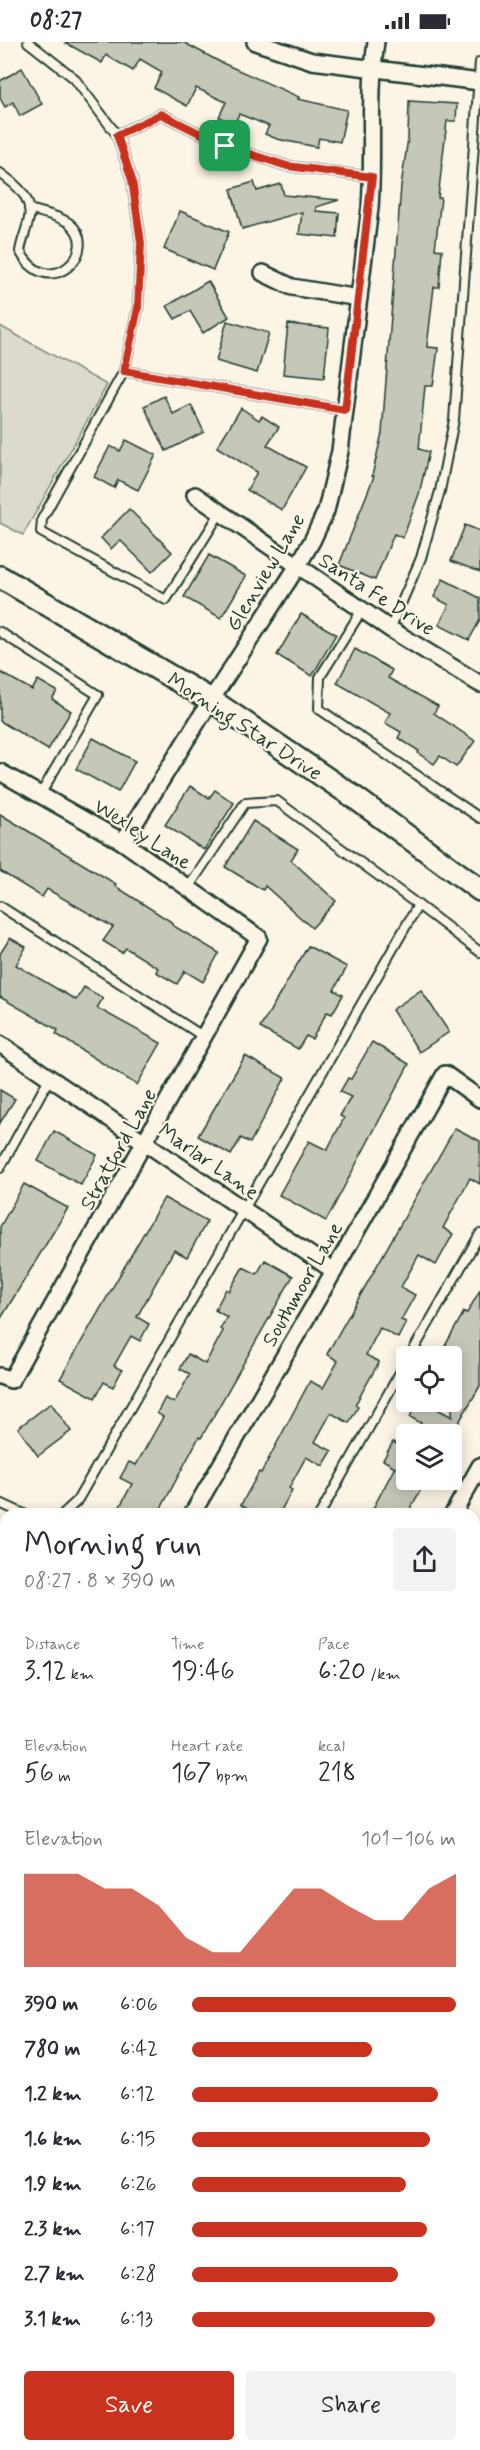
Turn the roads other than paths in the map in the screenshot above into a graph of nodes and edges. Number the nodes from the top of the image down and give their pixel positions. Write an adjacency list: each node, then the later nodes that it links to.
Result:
1 (28, 42): 7 (lane)
2 (376, 42): 5 (street, Glenview Lane)
3 (261, 43): 5 (street)
4 (480, 62): 6 (lane)
5 (372, 70): 6 (street); 9 (street, Glenview Lane)
6 (479, 82): 20 (lane)
7 (117, 135): 9 (lane); 13 (lane)
8 (0, 173): 10 (lane)
9 (372, 177): 12 (street, Glenview Lane)
10 (29, 209): 10 (lane)
11 (263, 273): 12 (street)
12 (359, 298): 14 (street, Glenview Lane)
13 (124, 371): 14 (lane); 16 (lane)
14 (345, 410): 17 (street, Glenview Lane)
15 (195, 495): 16 (street, Santa Fe Drive)
16 (220, 513): 17 (street, Santa Fe Drive)
17 (297, 567): 19 (street, Santa Fe Drive); 23 (street, Glenview Lane)
18 (0, 577): 23 (street, Morning Star Drive)
19 (362, 610): 20 (street, Santa Fe Drive); 26 (lane)
20 (390, 629): 22 (street, Santa Fe Drive)
21 (0, 632): 25 (lane)
22 (480, 684)
23 (211, 700): 27 (street, Glenview Lane); 29 (street, Morning Star Drive)
24 (0, 772): 25 (street, Wexley Lane)
25 (40, 795): 27 (street, Wexley Lane)
26 (480, 818)
27 (123, 842): 28 (street, Wexley Lane)
28 (188, 888): 30 (lane); 32 (street, Wexley Lane)
29 (480, 890)
30 (418, 905): 33 (lane); 40 (lane)
31 (0, 906): 34 (lane)
32 (259, 938): 34 (street, Stratford Lane)
33 (480, 952)
34 (204, 1037): 38 (street, Stratford Lane)
35 (0, 1044): 36 (street, Marlar Lane)
36 (50, 1077): 38 (street, Marlar Lane); 39 (lane)
37 (480, 1099): 42 (street, Southmoor Lane)
38 (146, 1142): 40 (street, Marlar Lane); 44 (street, Stratford Lane)
39 (0, 1168)
40 (243, 1211): 42 (street, Marlar Lane); 47 (lane)
41 (480, 1234): 43 (lane)
42 (334, 1271): 48 (street, Southmoor Lane)
43 (416, 1346)
44 (6, 1378)
45 (396, 1380): 49 (lane)
46 (480, 1466): 50 (street)
47 (69, 1508)
48 (196, 1508)
49 (323, 1508)
50 (456, 1508)

